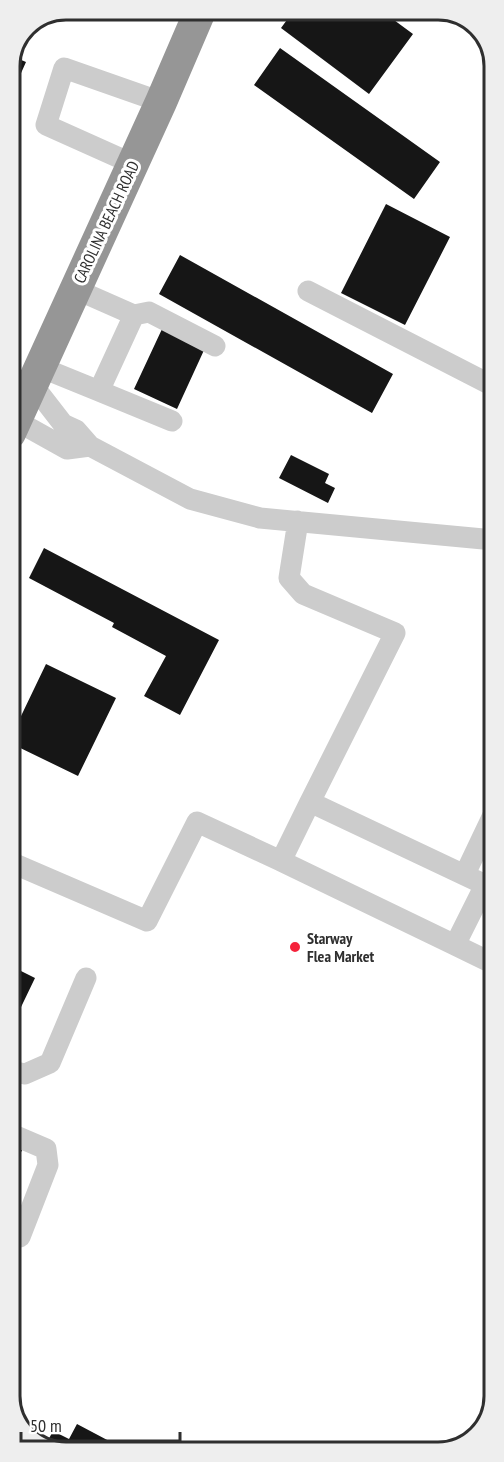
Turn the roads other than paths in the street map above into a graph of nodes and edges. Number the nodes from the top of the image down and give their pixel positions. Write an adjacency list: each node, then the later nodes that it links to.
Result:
1 (194, 20): 2 (highway, CAROLINA BEACH ROAD)
2 (161, 102): 3 (highway, CAROLINA BEACH ROAD); 3 (lane)
3 (133, 164): 4 (highway, CAROLINA BEACH ROAD)
4 (75, 289): 6 (lane); 8 (highway, CAROLINA BEACH ROAD)
5 (308, 291): 9 (lane)
6 (134, 315): 7 (lane); 10 (lane)
7 (215, 346)
8 (36, 375): 10 (lane); 11 (highway, CAROLINA BEACH ROAD); 14 (lane)
9 (484, 381)
10 (99, 391): 12 (lane)
11 (20, 411)
12 (172, 421)
13 (20, 430): 14 (lane)
14 (90, 446): 15 (lane)
15 (298, 522): 16 (lane); 17 (lane)
16 (484, 539)
17 (310, 802): 19 (lane); 21 (lane)
18 (484, 834): 21 (lane)
19 (280, 861): 20 (lane); 24 (lane)
20 (20, 866)
21 (465, 874): 22 (lane)
22 (484, 884)
23 (484, 897): 24 (lane)
24 (455, 945): 25 (lane)
25 (484, 959)
26 (86, 978): 27 (lane)
27 (20, 1073)
28 (20, 1138): 29 (lane)
29 (20, 1237)

